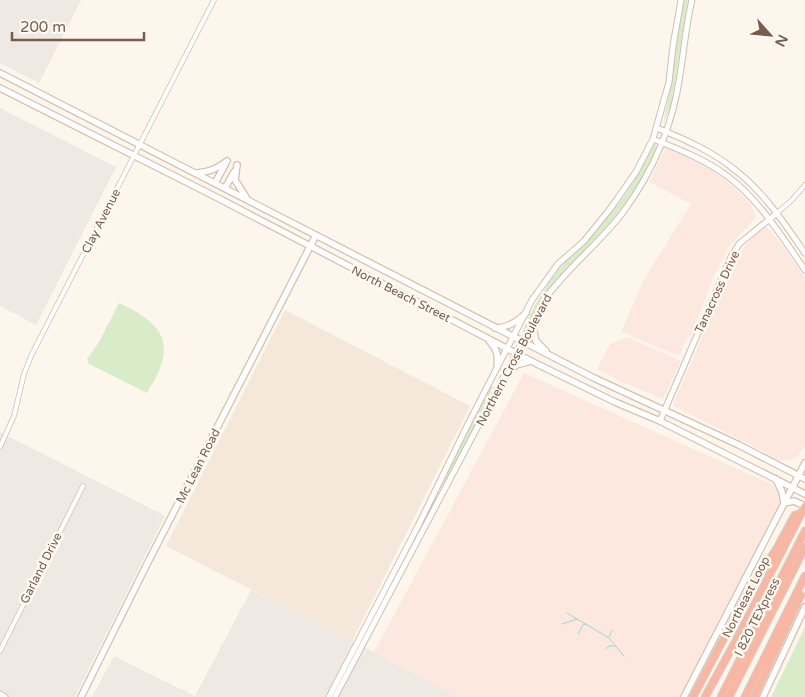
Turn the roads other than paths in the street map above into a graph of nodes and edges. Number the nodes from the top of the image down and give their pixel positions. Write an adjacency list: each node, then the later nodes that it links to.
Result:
1 (214, 0): 10 (street, Clay Avenue)
2 (681, 0): 6 (street, Northern Cross Boulevard)
3 (692, 0): 7 (street, Northern Cross Boulevard)
4 (0, 73): 10 (main road, North Beach Street)
5 (0, 88): 11 (main road, North Beach Street)
6 (657, 128): 7 (street); 8 (street, Northern Cross Boulevard)
7 (666, 132): 9 (street, Northern Cross Boulevard); 17 (street)
8 (653, 139): 9 (street); 23 (street, Northern Cross Boulevard)
9 (662, 143): 18 (street); 24 (street, Northern Cross Boulevard)
10 (140, 144): 11 (street, Clay Avenue); 12 (main road, North Beach Street)
11 (133, 156): 20 (main road, North Beach Street); 37 (street, Clay Avenue)
12 (196, 173): 13 (main road, North Beach Street); 13 (main road)
13 (215, 183): 15 (main road, North Beach Street)
14 (805, 185): 17 (street, Tanacross Drive)
15 (225, 188): 16 (main road, North Beach Street); 16 (main road)
16 (247, 199): 19 (main road, North Beach Street)
17 (777, 213): 18 (street, Tanacross Drive); 21 (street)
18 (769, 219): 22 (street); 35 (street, Tanacross Drive)
19 (316, 235): 20 (main road, Mc Lean Road); 25 (main road, North Beach Street)
20 (310, 247): 27 (main road, North Beach Street); 58 (main road, Mc Lean Road)
21 (805, 253)
22 (805, 270)
23 (526, 313): 25 (main road); 26 (street, Northern Cross Boulevard)
24 (532, 324): 28 (street, Northern Cross Boulevard); 31 (main road)
25 (494, 328): 26 (main road, North Beach Street)
26 (513, 337): 28 (main road, North Beach Street); 29 (street, Northern Cross Boulevard)
27 (487, 338): 29 (main road, North Beach Street); 33 (main road)
28 (522, 342): 30 (street, Northern Cross Boulevard); 31 (main road, North Beach Street)
29 (507, 349): 30 (main road, North Beach Street); 33 (street, Northern Cross Boulevard)
30 (516, 354): 32 (main road, North Beach Street); 34 (street, Northern Cross Boulevard)
31 (558, 360): 35 (main road, North Beach Street)
32 (531, 361): 34 (main road); 36 (main road, North Beach Street)
33 (497, 368): 48 (street, Northern Cross Boulevard)
34 (503, 379): 49 (street, Northern Cross Boulevard)
35 (664, 410): 36 (street, Tanacross Drive); 39 (main road, North Beach Street)
36 (660, 421): 40 (main road, North Beach Street)
37 (0, 447)
38 (805, 463): 39 (main road)
39 (798, 475): 41 (main road, North Beach Street); 43 (main road)
40 (776, 479): 43 (main road, North Beach Street); 45 (main road)
41 (805, 479)
42 (83, 486): 55 (street, Garland Drive)
43 (792, 487): 44 (main road, North Beach Street); 45 (main road)
44 (805, 494)
45 (784, 503): 46 (main road); 61 (main road)
46 (804, 508): 62 (highway); 63 (highway, Northeast Loop)
47 (805, 531): 64 (highway, I 820 TEXpress)
48 (414, 535): 49 (street); 59 (street, Northern Cross Boulevard)
49 (420, 538): 60 (street, Northern Cross Boulevard)
50 (805, 547): 54 (highway, I 820 TEXpress)
51 (805, 576): 67 (highway)
52 (805, 586): 68 (highway)
53 (805, 607): 69 (main road)
54 (759, 637): 65 (highway, I 820 TEXpress); 66 (highway)
55 (0, 651)
56 (0, 694): 57 (street)
57 (5, 697)
58 (81, 697)
59 (329, 697)
60 (335, 697)
61 (684, 697)
62 (692, 697)
63 (705, 697)
64 (720, 697)
65 (728, 697)
66 (734, 697)
67 (745, 697)
68 (754, 697)
69 (763, 697)

